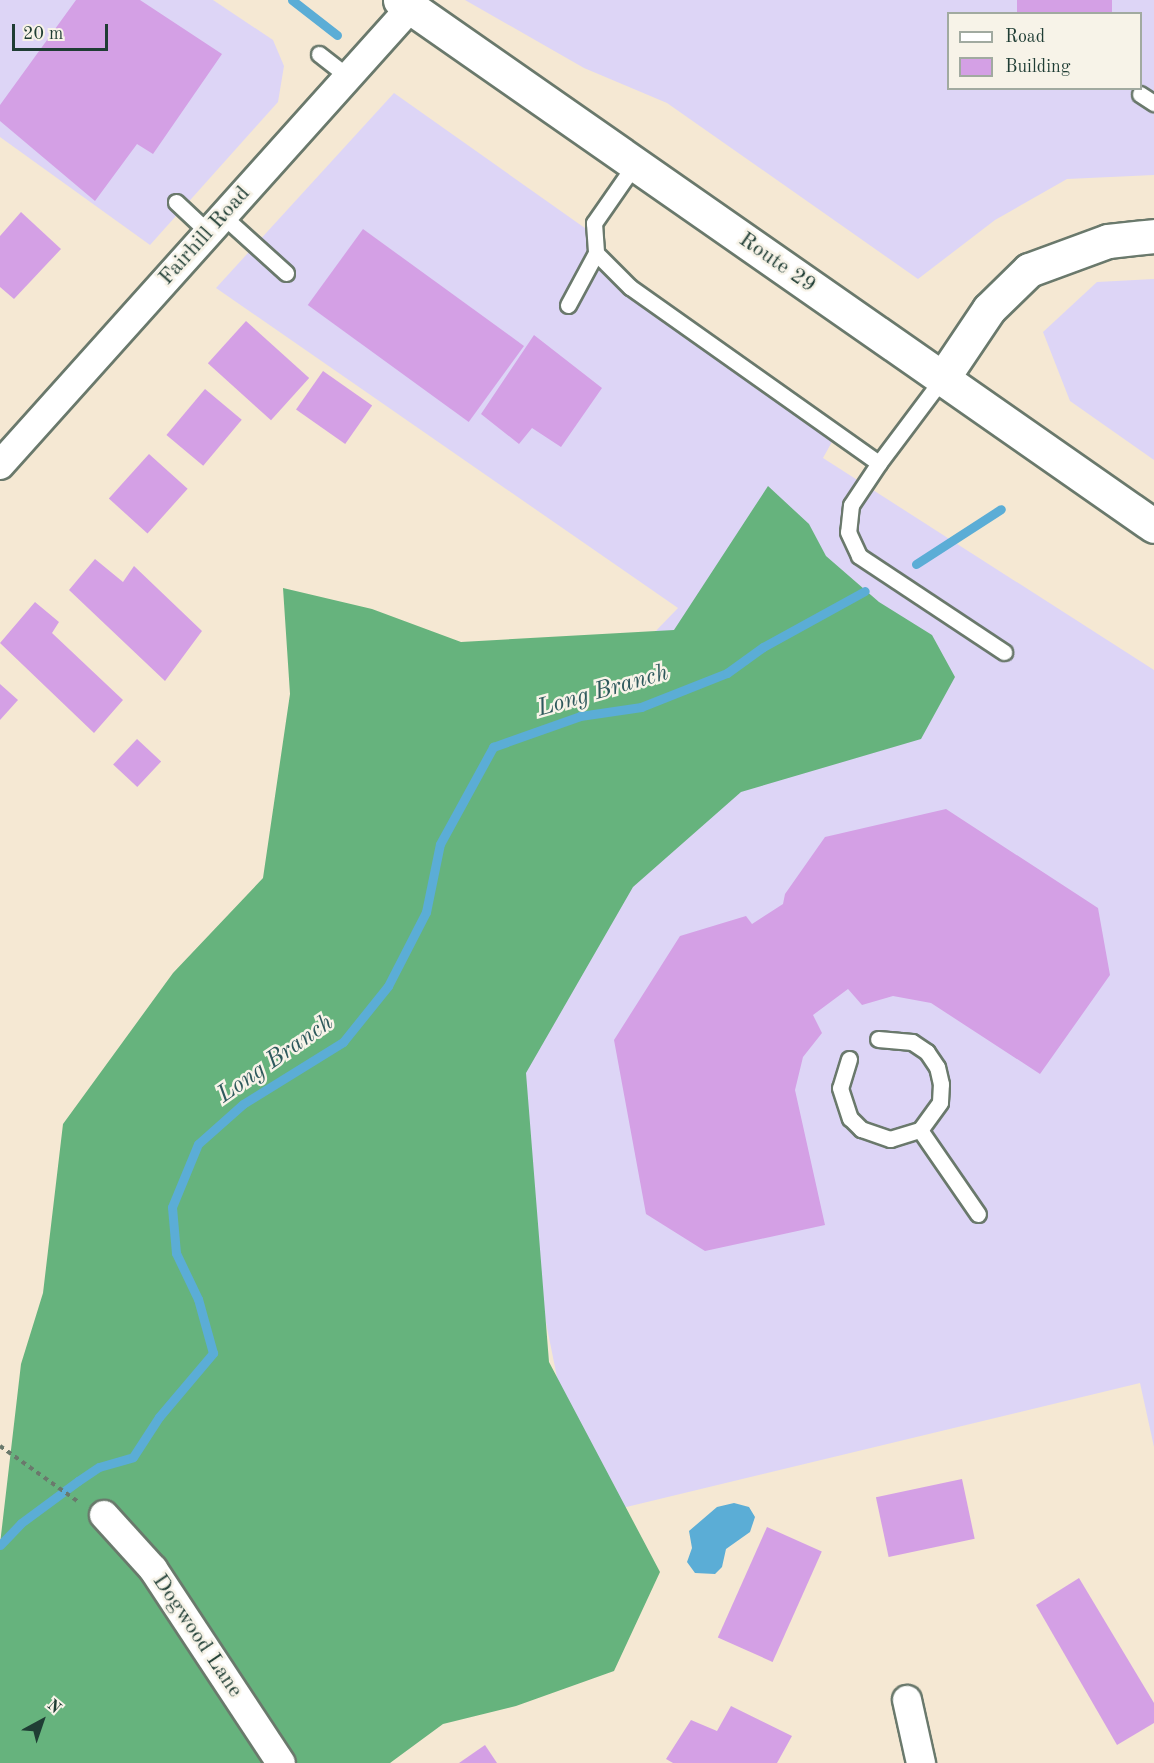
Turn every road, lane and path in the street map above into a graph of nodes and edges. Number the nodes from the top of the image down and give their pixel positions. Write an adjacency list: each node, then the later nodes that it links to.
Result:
1 (409, 2): 3 (street, Fairhill Road); 6 (main road, Route 29)
2 (319, 54): 3 (lane)
3 (348, 77): 8 (street, Fairhill Road)
4 (1140, 94): 5 (lane)
5 (1154, 103)
6 (635, 164): 10 (lane); 13 (main road, Route 29)
7 (176, 202): 8 (lane)
8 (216, 225): 11 (lane); 15 (street, Fairhill Road)
9 (1154, 236): 13 (main road)
10 (596, 253): 12 (lane); 14 (lane)
11 (286, 273)
12 (568, 305)
13 (942, 379): 14 (lane); 16 (main road, Route 29)
14 (879, 463): 17 (lane)
15 (0, 465)
16 (1154, 526)
17 (1004, 652)
18 (878, 1039): 20 (lane)
19 (849, 1059): 20 (lane)
20 (920, 1130): 21 (lane)
21 (978, 1214)
22 (0, 1446): 23 (path)
23 (92, 1509): 25 (street, Dogwood Lane)
24 (907, 1700): 26 (street)
25 (281, 1763)
26 (921, 1763)

